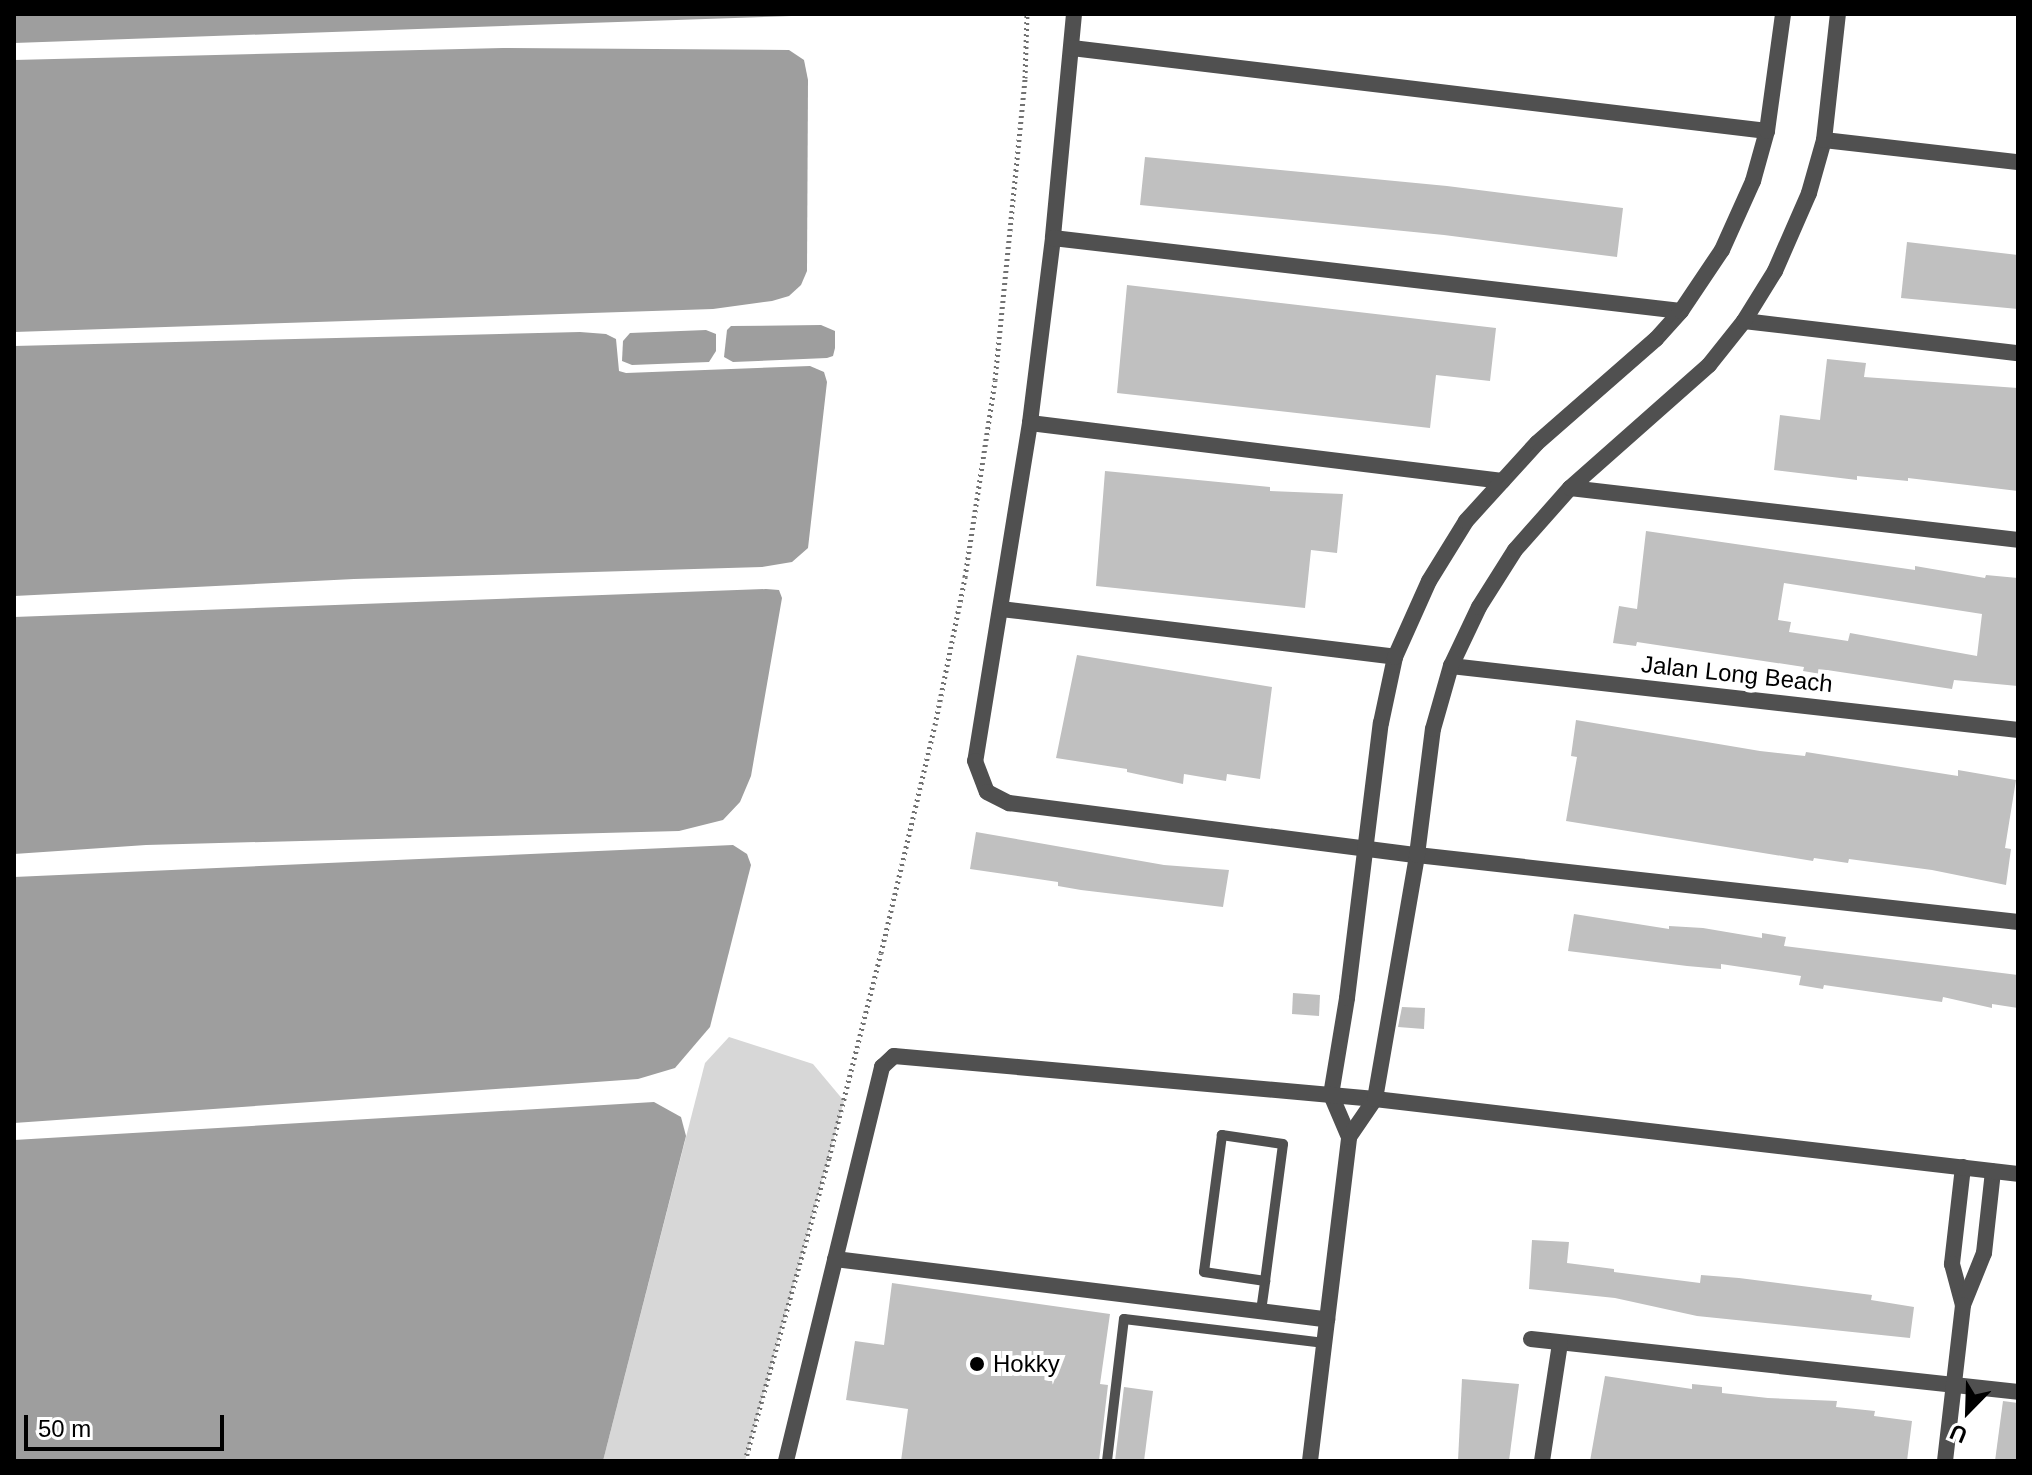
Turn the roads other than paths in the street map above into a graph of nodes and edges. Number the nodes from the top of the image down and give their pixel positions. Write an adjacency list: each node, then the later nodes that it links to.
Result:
1 (1074, 14): 4 (street)
2 (1783, 14): 5 (street)
3 (1838, 14): 6 (street)
4 (1072, 48): 5 (street); 8 (street)
5 (1767, 131): 9 (street)
6 (1824, 140): 7 (street); 10 (street)
7 (2018, 162)
8 (1053, 238): 9 (street); 12 (street)
9 (1681, 311): 13 (street)
10 (1744, 321): 11 (street); 14 (street)
11 (2018, 353)
12 (1030, 423): 13 (street); 16 (street)
13 (1502, 481): 17 (street)
14 (1570, 488): 15 (street); 18 (street)
15 (2018, 540)
16 (1001, 609): 17 (street); 20 (street)
17 (1395, 657): 20 (street)
18 (1451, 666): 19 (street, Jalan Long Beach); 21 (street)
19 (2018, 730)
20 (1366, 848): 21 (street); 23 (street)
21 (1417, 855): 22 (street); 24 (street)
22 (2018, 922)
23 (1331, 1095): 24 (street); 25 (street); 29 (street)
24 (1375, 1099): 25 (street); 26 (street)
25 (1349, 1137): 33 (street)
26 (1963, 1167): 27 (street); 31 (street)
27 (1993, 1171): 28 (street); 31 (street)
28 (2018, 1174)
29 (835, 1259): 32 (street); 39 (street)
30 (1265, 1281): 30 (lane); 32 (lane)
31 (1963, 1305): 37 (street)
32 (1261, 1311): 33 (street)
33 (1327, 1319): 35 (street)
34 (1531, 1339): 36 (street)
35 (1325, 1343): 40 (lane); 41 (street)
36 (1560, 1343): 37 (street); 42 (street)
37 (1955, 1385): 38 (street); 43 (street)
38 (2018, 1392)
39 (786, 1461)
40 (1107, 1461)
41 (1310, 1461)
42 (1542, 1461)
43 (1945, 1461)

